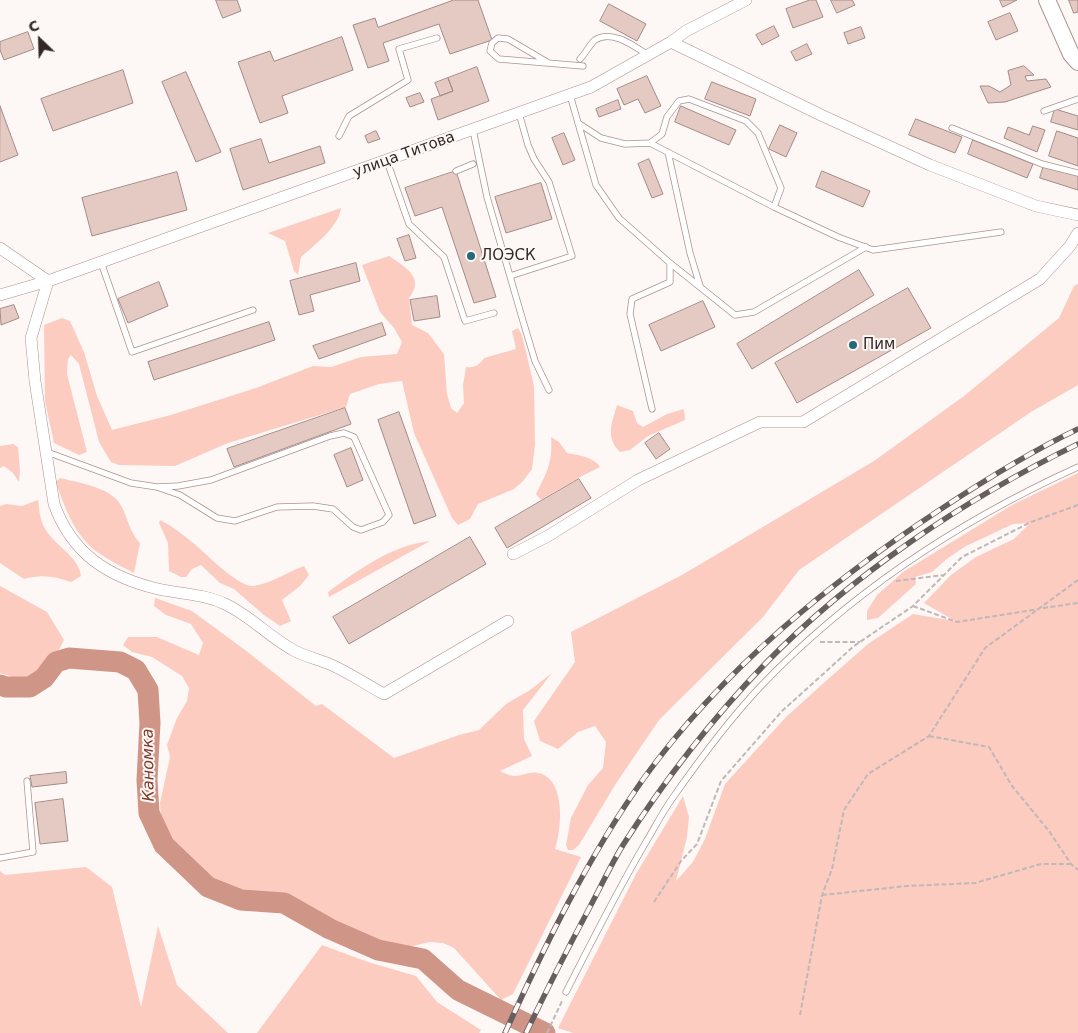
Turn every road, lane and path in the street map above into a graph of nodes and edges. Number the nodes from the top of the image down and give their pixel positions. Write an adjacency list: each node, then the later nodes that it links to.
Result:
1 (746, 0): 4 (street, улица Титова)
2 (1047, 0): 8 (street)
3 (437, 38): 17 (lane)
4 (671, 42): 5 (street, улица Титова); 25 (street)
5 (648, 55): 6 (lane); 10 (street, улица Титова)
6 (580, 59)
7 (547, 62): 7 (lane); 9 (lane)
8 (1078, 62)
9 (583, 66)
10 (570, 95): 13 (street, улица Титова); 14 (lane)
11 (1078, 99): 12 (lane)
12 (1044, 111)
13 (519, 113): 16 (street, улица Титова); 32 (lane)
14 (578, 123): 18 (lane); 31 (lane)
15 (952, 128): 23 (lane)
16 (473, 130): 20 (street, улица Титова); 32 (lane)
17 (340, 136)
18 (650, 143): 19 (lane); 24 (lane)
19 (668, 152): 24 (lane); 34 (lane)
20 (387, 161): 30 (street, улица Титова); 37 (lane)
21 (473, 164): 22 (lane)
22 (456, 170)
23 (1078, 173)
24 (774, 207): 28 (lane)
25 (1078, 215)
26 (1001, 232): 28 (lane)
27 (1078, 234): 44 (street)
28 (866, 247): 34 (lane)
29 (0, 248): 33 (street)
30 (101, 262): 33 (street, улица Титова); 36 (lane)
31 (670, 263): 34 (lane); 39 (lane)
32 (510, 276): 38 (lane)
33 (48, 281): 35 (street, улица Титова); 40 (street)
34 (700, 286)
35 (0, 295)
36 (253, 310)
37 (494, 312)
38 (549, 390)
39 (652, 409)
40 (47, 452): 42 (lane); 51 (street)
41 (1078, 467): 47 (lane)
42 (157, 487): 42 (lane)
43 (1078, 505): 45 (path)
44 (513, 554)
45 (944, 576): 47 (path); 49 (path)
46 (1078, 580): 50 (path)
47 (879, 584): 52 (lane)
48 (1078, 603): 50 (path)
49 (913, 606): 50 (path); 53 (path)
50 (1041, 608): 54 (path)
51 (508, 621)
52 (808, 642): 53 (path); 61 (lane)
53 (860, 642): 60 (path)
54 (929, 736): 57 (path); 59 (path)
55 (27, 781): 56 (lane)
56 (0, 858)
57 (1071, 864): 58 (path); 59 (path)
58 (1078, 870)
59 (822, 895): 62 (path)
60 (654, 902)
61 (566, 992): 63 (path)
62 (800, 1015)
63 (547, 1033)

